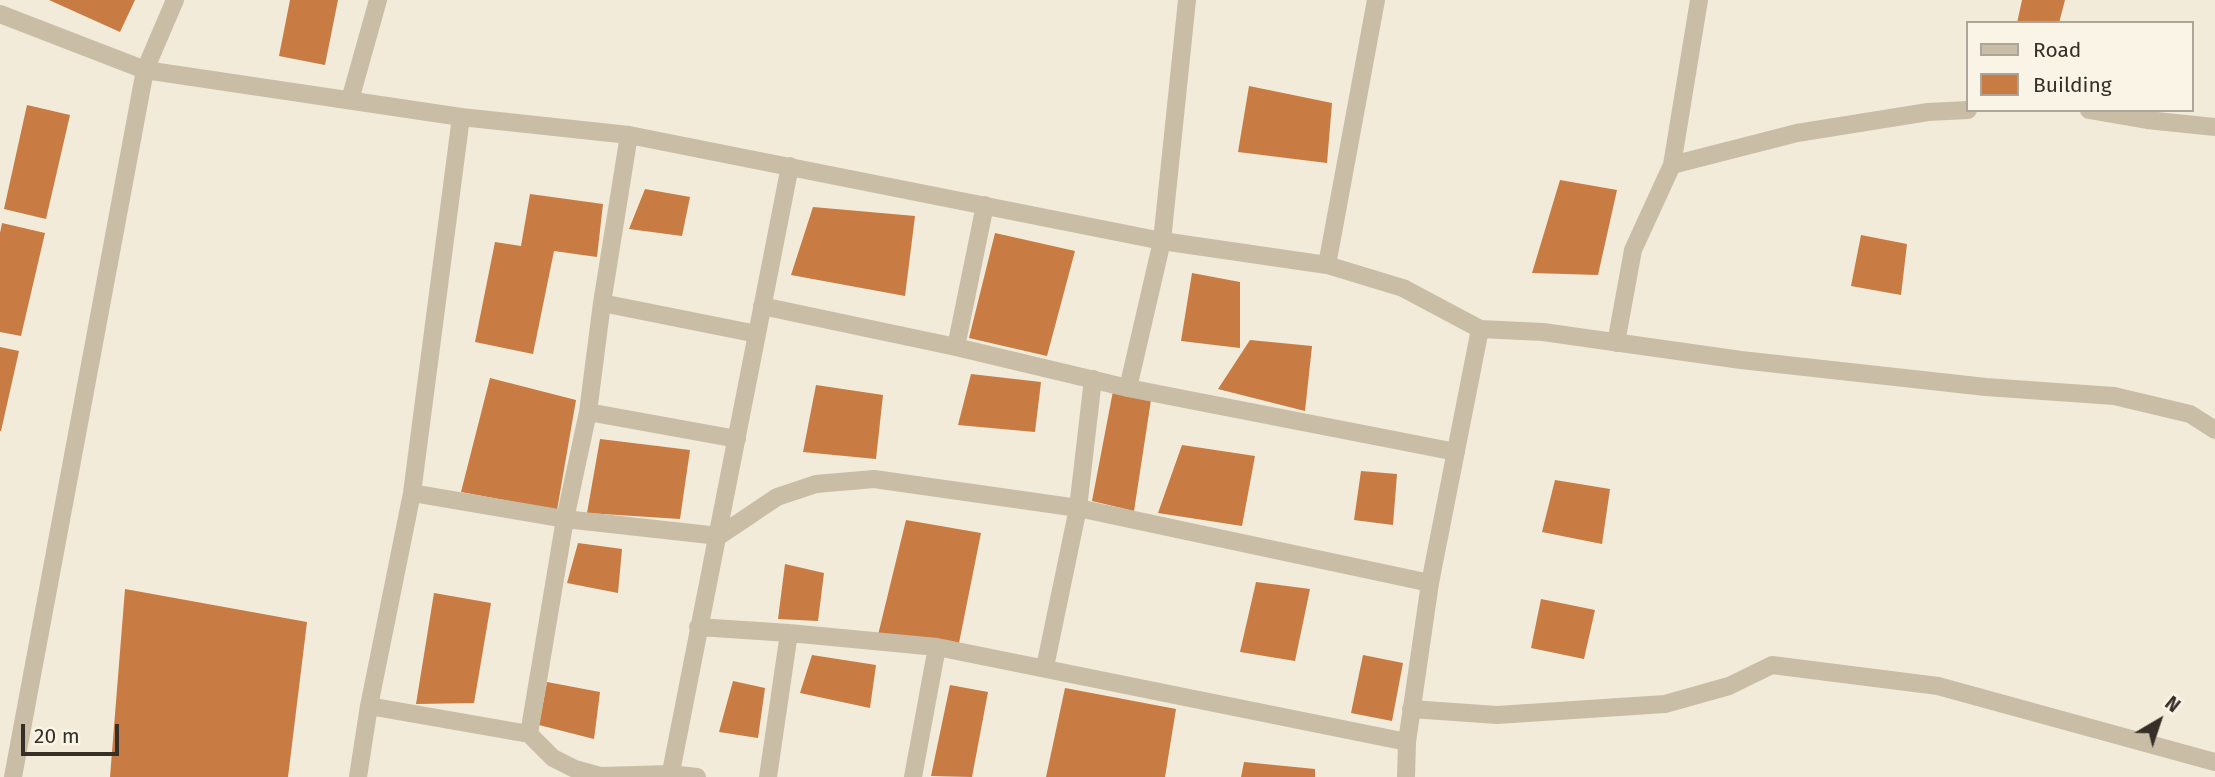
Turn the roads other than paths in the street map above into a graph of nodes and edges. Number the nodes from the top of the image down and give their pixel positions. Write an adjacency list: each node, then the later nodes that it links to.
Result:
1 (175, 0): 7 (street)
2 (378, 0): 8 (street)
3 (1187, 0): 17 (street)
4 (1376, 0): 18 (street)
5 (1699, 0): 14 (street)
6 (0, 14): 7 (street)
7 (145, 70): 8 (street); 46 (street)
8 (350, 100): 11 (street)
9 (1966, 110): 14 (street)
10 (2101, 112): 12 (street)
11 (461, 117): 13 (street); 31 (street)
12 (2215, 127)
13 (629, 135): 15 (street); 19 (street)
14 (1672, 165): 23 (street)
15 (790, 166): 16 (street); 20 (street)
16 (985, 205): 17 (street); 24 (street)
17 (1162, 241): 18 (street); 26 (street)
18 (1327, 265): 21 (street)
19 (602, 303): 22 (street); 27 (street)
20 (762, 306): 22 (street); 24 (street)
21 (1480, 329): 23 (street); 30 (street)
22 (757, 334): 29 (street)
23 (1616, 343): 28 (street)
24 (956, 347): 25 (street)
25 (1093, 379): 26 (street); 32 (street)
26 (1128, 388): 30 (street)
27 (588, 412): 29 (street); 33 (street)
28 (2215, 430)
29 (737, 439): 34 (street)
30 (1456, 452): 35 (street)
31 (412, 493): 33 (street); 40 (street)
32 (1078, 508): 34 (street); 35 (street); 39 (street)
33 (565, 519): 34 (street); 42 (street)
34 (719, 536): 36 (street)
35 (1430, 583): 41 (street)
36 (698, 627): 37 (street); 45 (street)
37 (789, 633): 38 (street); 49 (street)
38 (937, 647): 39 (street); 50 (street)
39 (1045, 667): 43 (street)
40 (369, 706): 42 (street); 47 (street)
41 (1411, 709): 43 (street); 44 (street)
42 (529, 734): 45 (street)
43 (1406, 742): 51 (street)
44 (2215, 762)
45 (670, 775): 48 (street)
46 (13, 777)
47 (358, 777)
48 (697, 777)
49 (768, 777)
50 (913, 777)
51 (1406, 777)

